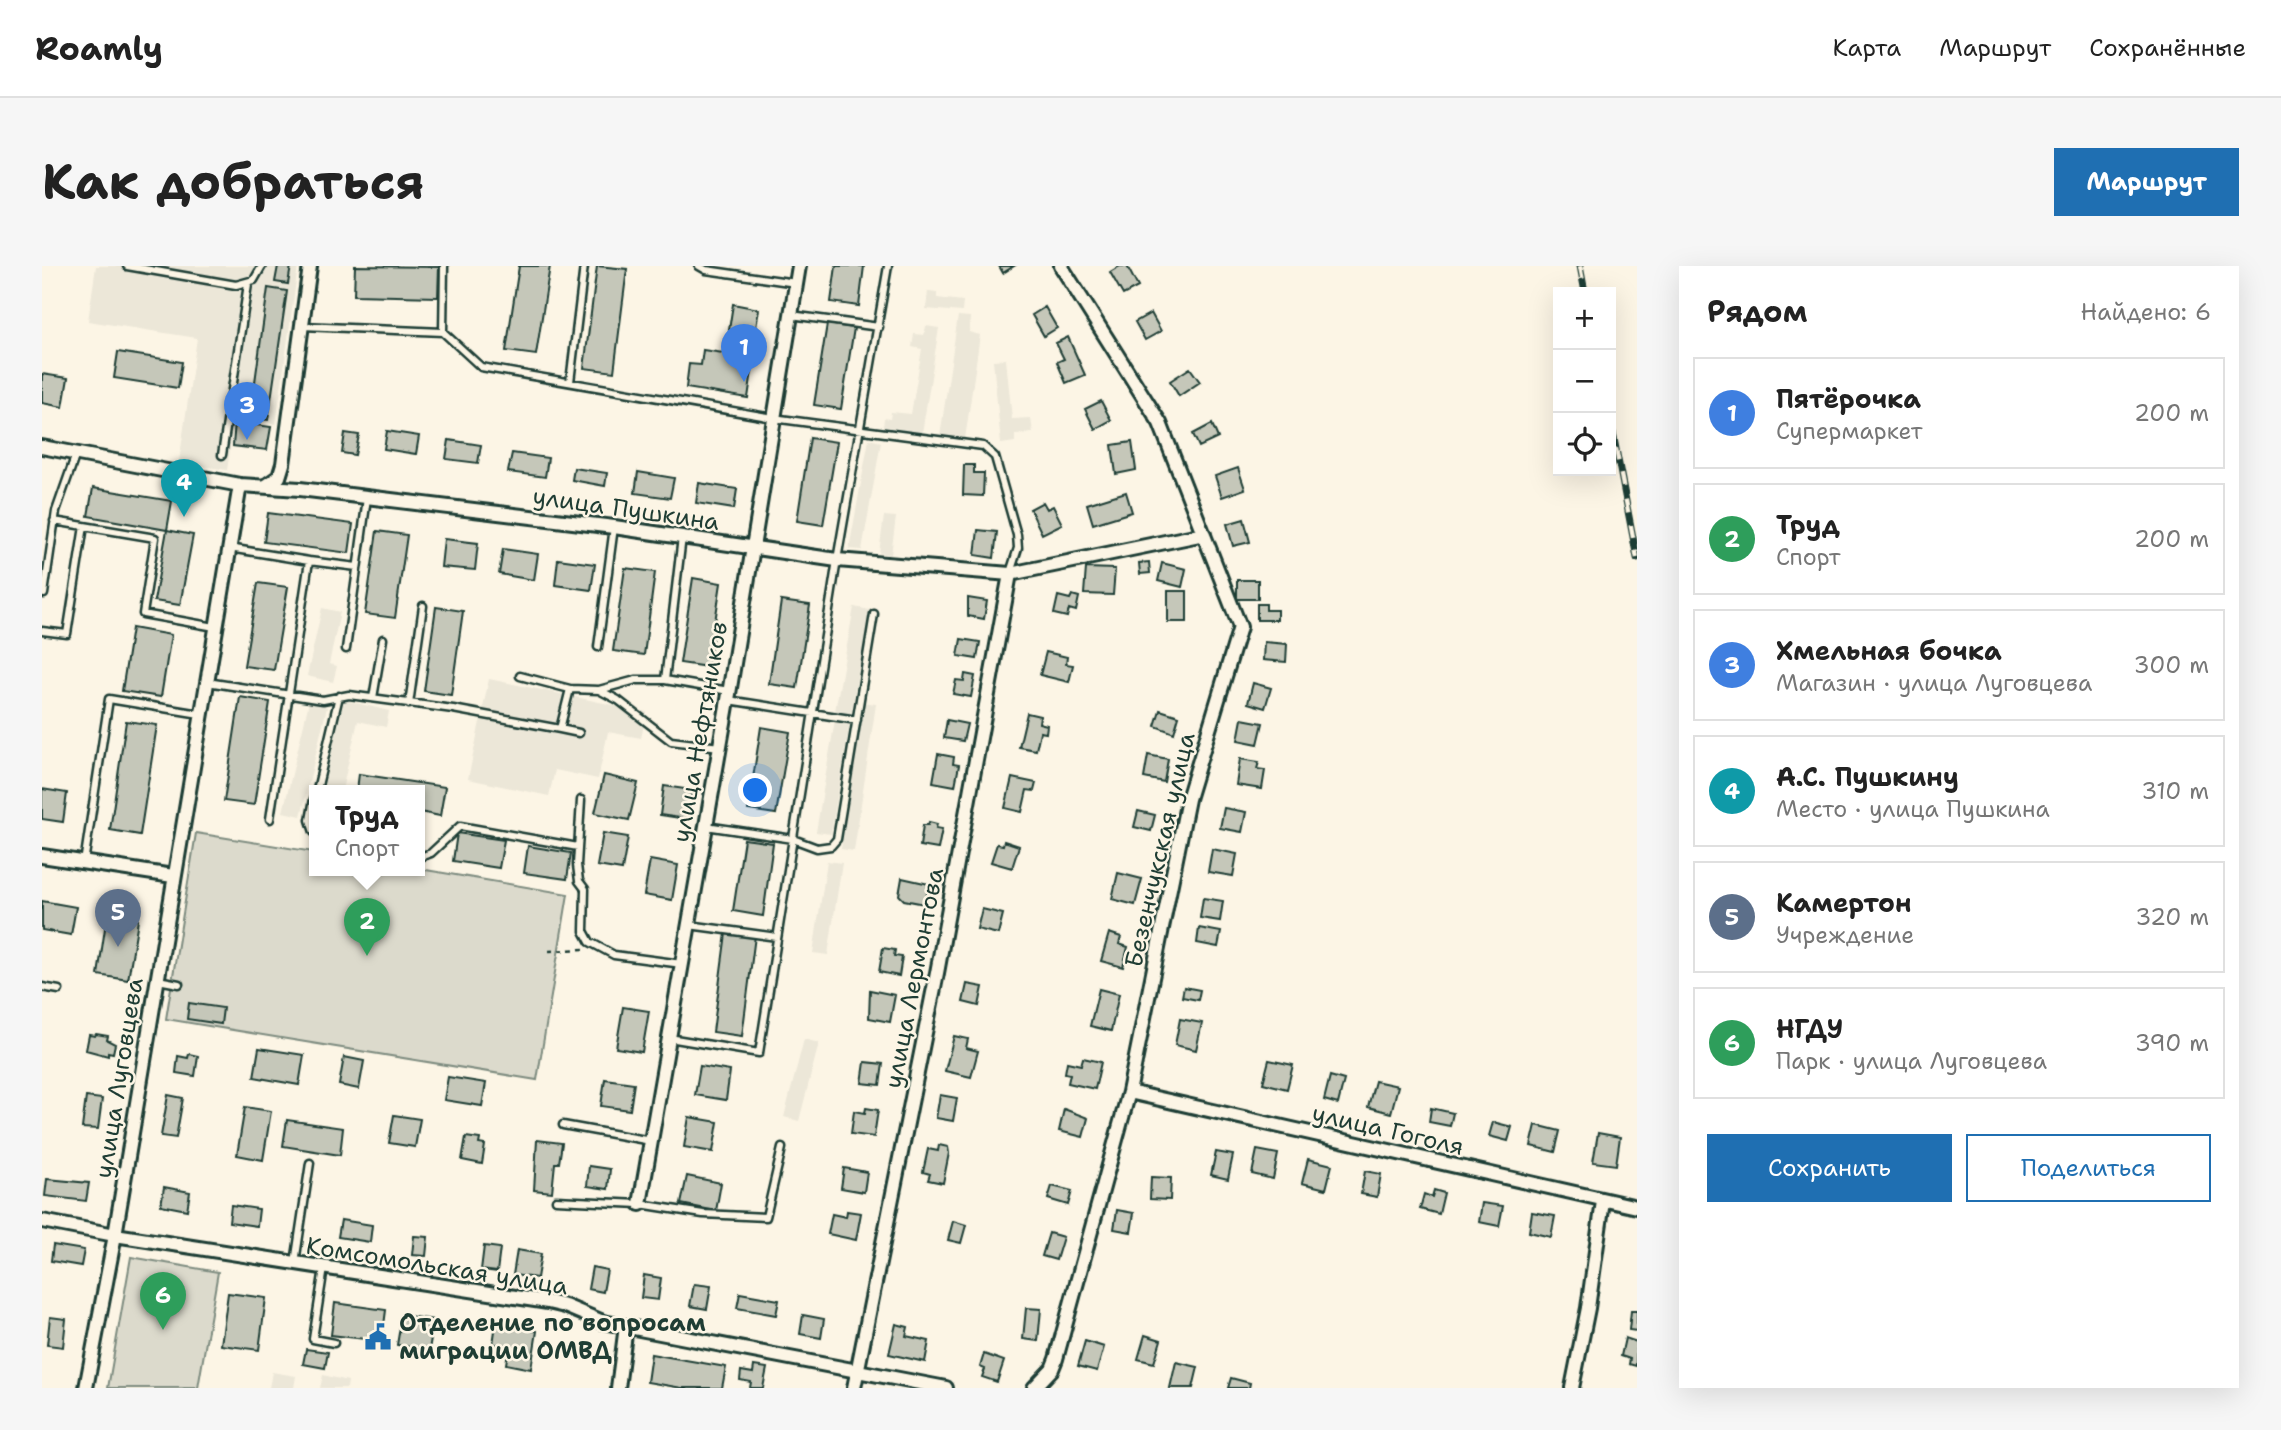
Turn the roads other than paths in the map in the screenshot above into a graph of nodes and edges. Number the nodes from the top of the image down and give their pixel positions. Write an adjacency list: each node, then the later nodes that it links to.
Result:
1 (127, 266): 12 (lane)
2 (262, 266): 12 (lane)
3 (310, 266): 14 (street)
4 (444, 266): 16 (lane)
5 (584, 266): 17 (lane)
6 (699, 266): 10 (lane)
7 (799, 266): 11 (street, улица Нефтяников)
8 (888, 266): 15 (lane)
9 (1061, 266): 29 (street, Безенчукская улица)
10 (727, 269): 11 (lane)
11 (796, 283): 13 (street, улица Нефтяников)
12 (248, 284): 22 (lane)
13 (791, 315): 15 (lane); 18 (street, улица Нефтяников)
14 (302, 326): 16 (lane); 24 (street)
15 (879, 327): 19 (lane)
16 (443, 332): 17 (lane)
17 (570, 382): 18 (lane)
18 (773, 418): 19 (lane); 32 (street, улица Нефтяников)
19 (861, 431): 33 (lane); 36 (lane)
20 (42, 447): 21 (street, улица Пушкина)
21 (76, 454): 23 (street, улица Пушкина); 26 (lane)
22 (222, 455)
23 (240, 485): 24 (street, улица Пушкина); 31 (street, улица Луговцева)
24 (266, 486): 25 (street, улица Пушкина)
25 (368, 497): 28 (street, улица Пушкина); 35 (lane)
26 (54, 521): 27 (lane); 37 (lane)
27 (84, 526): 40 (lane); 41 (lane)
28 (614, 527): 30 (street, улица Пушкина); 43 (lane)
29 (1204, 534): 36 (street, улица Пушкина); 79 (street, Безенчукская улица)
30 (682, 537): 32 (street, улица Пушкина); 46 (lane)
31 (229, 548): 34 (lane); 40 (street, улица Луговцева)
32 (752, 548): 33 (street, улица Пушкина); 51 (street, улица Нефтяников)
33 (837, 560): 36 (street, улица Пушкина); 55 (lane)
34 (309, 561): 35 (lane); 50 (lane)
35 (357, 567): 44 (lane)
36 (1010, 575): 94 (street, улица Лермонтова)
37 (44, 594)
38 (423, 606): 54 (lane)
39 (874, 614): 57 (lane)
40 (215, 626): 47 (street, улица Луговцева)
41 (42, 631)
42 (383, 639): 53 (lane)
43 (598, 647)
44 (346, 649)
45 (520, 676): 48 (lane)
46 (665, 680): 49 (lane); 51 (lane)
47 (205, 682): 50 (lane); 56 (street, улица Луговцева)
48 (570, 689): 49 (lane); 58 (lane)
49 (599, 690): 60 (lane)
50 (289, 695): 52 (lane); 63 (lane)
51 (729, 695): 55 (lane); 60 (street, улица Нефтяников)
52 (339, 696): 53 (lane); 61 (lane)
53 (373, 698): 54 (lane)
54 (409, 704): 58 (lane)
55 (813, 713): 57 (lane); 65 (lane)
56 (200, 714): 69 (lane); 70 (street, улица Луговцева)
57 (857, 720): 65 (lane)
58 (560, 729): 59 (lane)
59 (579, 733)
60 (720, 747): 64 (street, улица Нефтяников)
61 (318, 785)
62 (581, 800): 66 (lane)
63 (270, 819)
64 (706, 826): 65 (lane); 71 (street, улица Нефтяников)
65 (793, 839): 72 (lane)
66 (578, 847): 67 (lane); 73 (lane)
67 (425, 855)
68 (42, 856): 69 (street)
69 (84, 863): 70 (street)
70 (173, 876): 74 (street, улица Луговцева)
71 (689, 925): 72 (lane); 73 (street, улица Нефтяников)
72 (778, 937): 78 (lane)
73 (682, 964): 78 (street, улица Нефтяников)
74 (156, 980): 75 (lane); 89 (street, улица Луговцева)
75 (179, 984)
76 (42, 987): 77 (lane)
77 (59, 990)
78 (669, 1038): 81 (street, улица Нефтяников)
79 (1129, 1093): 85 (street, улица Гоголя); 99 (street, Безенчукская улица)
80 (563, 1125): 81 (lane)
81 (651, 1141): 86 (street, улица Нефтяников)
82 (782, 1148): 86 (lane)
83 (310, 1163): 90 (lane)
84 (556, 1200): 86 (lane)
85 (1603, 1201): 87 (street, улица Гоголя); 100 (street)
86 (640, 1204)
87 (1637, 1207)
88 (42, 1221): 89 (street, Комсомольская улица)
89 (115, 1235): 90 (street, Комсомольская улица); 95 (street, улица Луговцева)
90 (295, 1263): 91 (street, Комсомольская улица)
91 (324, 1268): 92 (street, Комсомольская улица); 93 (lane)
92 (626, 1326): 94 (street, Комсомольская улица); 96 (street)
93 (334, 1343)
94 (857, 1370): 97 (street, улица Лермонтова); 98 (street, Комсомольская улица)
95 (86, 1388)
96 (618, 1388)
97 (854, 1388)
98 (946, 1388)
99 (1034, 1388)
100 (1572, 1388)

